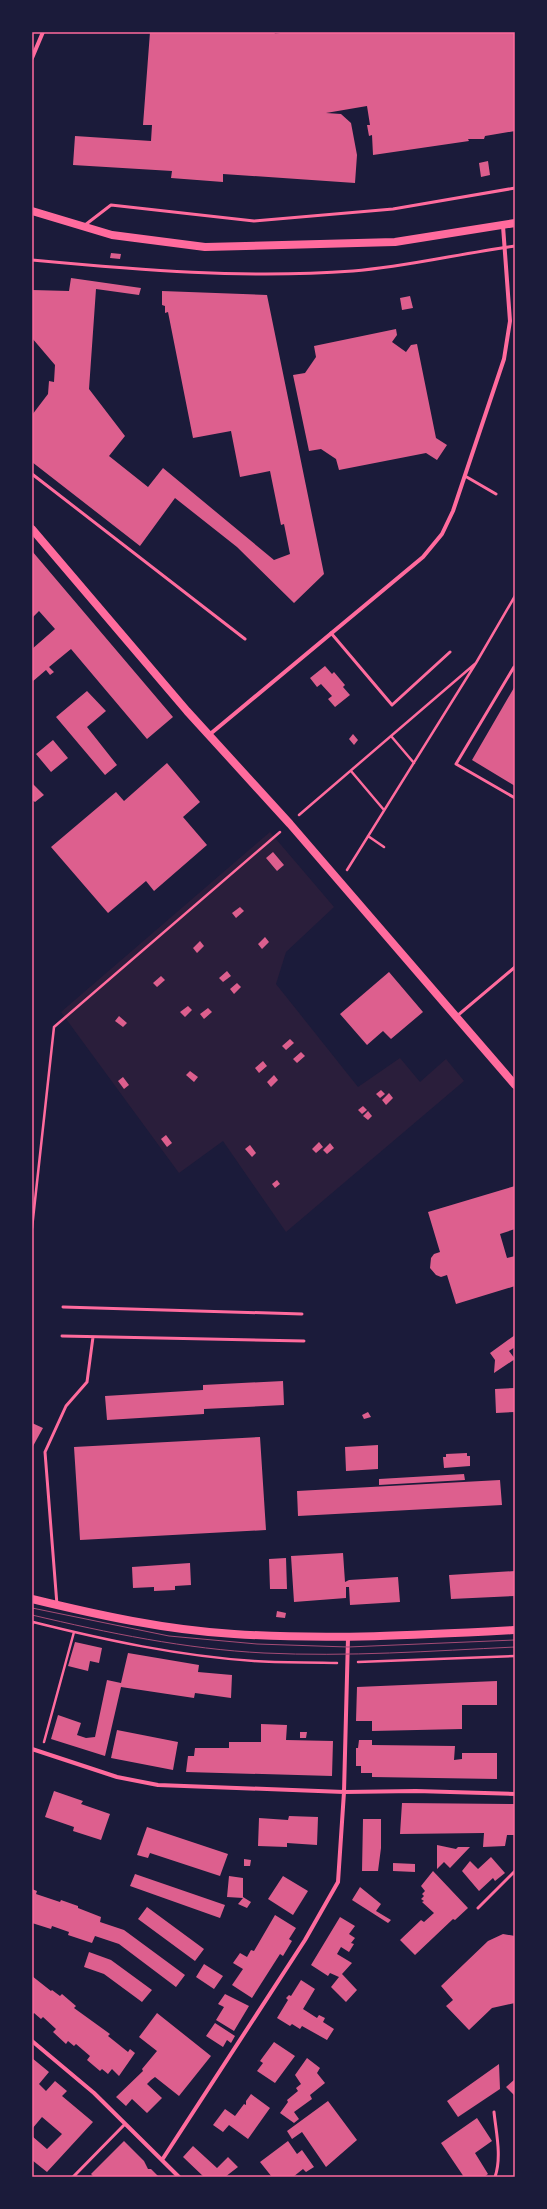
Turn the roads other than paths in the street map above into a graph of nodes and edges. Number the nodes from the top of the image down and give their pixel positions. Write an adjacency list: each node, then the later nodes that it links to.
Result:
1 (43, 32): 2 (street)
2 (32, 58)
3 (515, 188): 6 (lane)
4 (32, 211): 6 (main road)
5 (515, 222): 7 (main road)
6 (84, 226): 7 (main road)
7 (503, 226): 9 (street)
8 (515, 246): 9 (lane)
9 (505, 247): 10 (lane); 12 (street)
10 (32, 260)
11 (32, 474): 16 (lane)
12 (465, 476): 13 (lane); 15 (street)
13 (496, 494)
14 (32, 529): 19 (main road)
15 (331, 633): 17 (lane); 19 (street)
16 (245, 639)
17 (450, 652)
18 (514, 667): 20 (lane)
19 (209, 736): 22 (main road)
20 (515, 798)
21 (515, 966): 22 (lane)
22 (456, 1018): 23 (main road)
23 (515, 1085)
24 (62, 1307): 25 (lane)
25 (302, 1314)
26 (62, 1336): 27 (lane)
27 (93, 1337): 28 (lane); 30 (lane)
28 (304, 1341)
29 (32, 1599): 30 (main road)
30 (57, 1605): 32 (main road)
31 (515, 1630): 32 (main road)
32 (348, 1638): 34 (street)
33 (32, 1749): 34 (street)
34 (344, 1792): 35 (street); 41 (street)
35 (515, 1794)
36 (515, 1871): 37 (lane)
37 (478, 1908)
38 (32, 2041): 40 (street)
39 (494, 2112): 44 (lane)
40 (125, 2124): 41 (street); 42 (lane)
41 (162, 2160): 43 (street)
42 (74, 2177)
43 (179, 2177)
44 (496, 2177)

